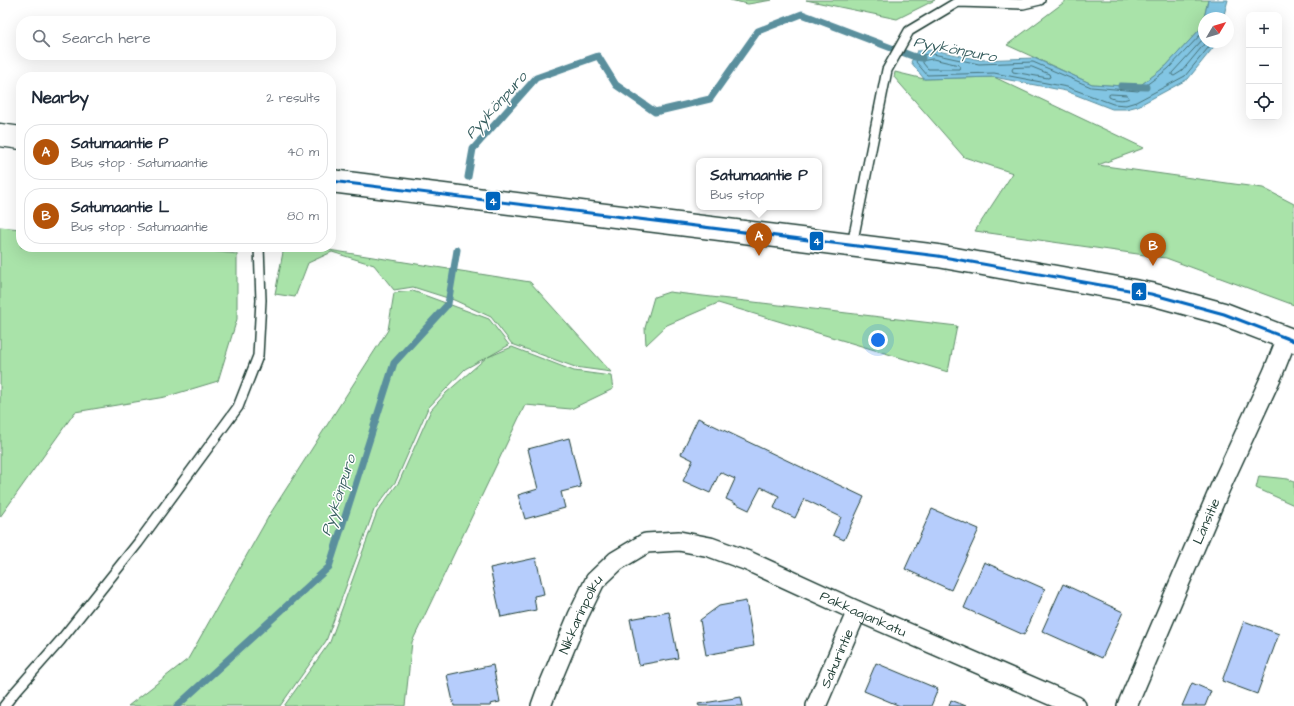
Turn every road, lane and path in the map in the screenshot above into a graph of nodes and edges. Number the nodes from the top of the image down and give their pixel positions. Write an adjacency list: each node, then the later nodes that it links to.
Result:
1 (1040, 0): 2 (lane)
2 (960, 1): 6 (lane)
3 (0, 135): 4 (street)
4 (16, 137)
5 (336, 182): 6 (street)
6 (852, 245): 8 (street)
7 (259, 252): 11 (lane)
8 (1291, 340): 15 (street, Länsitie)
9 (646, 543): 10 (street, Pakkaajankatu); 12 (street, Nikkarinpolku)
10 (857, 611): 13 (street, Sahurintie); 14 (street, Pakkaajankatu)
11 (4, 706)
12 (541, 706)
13 (816, 706)
14 (1076, 706)
15 (1127, 706)

